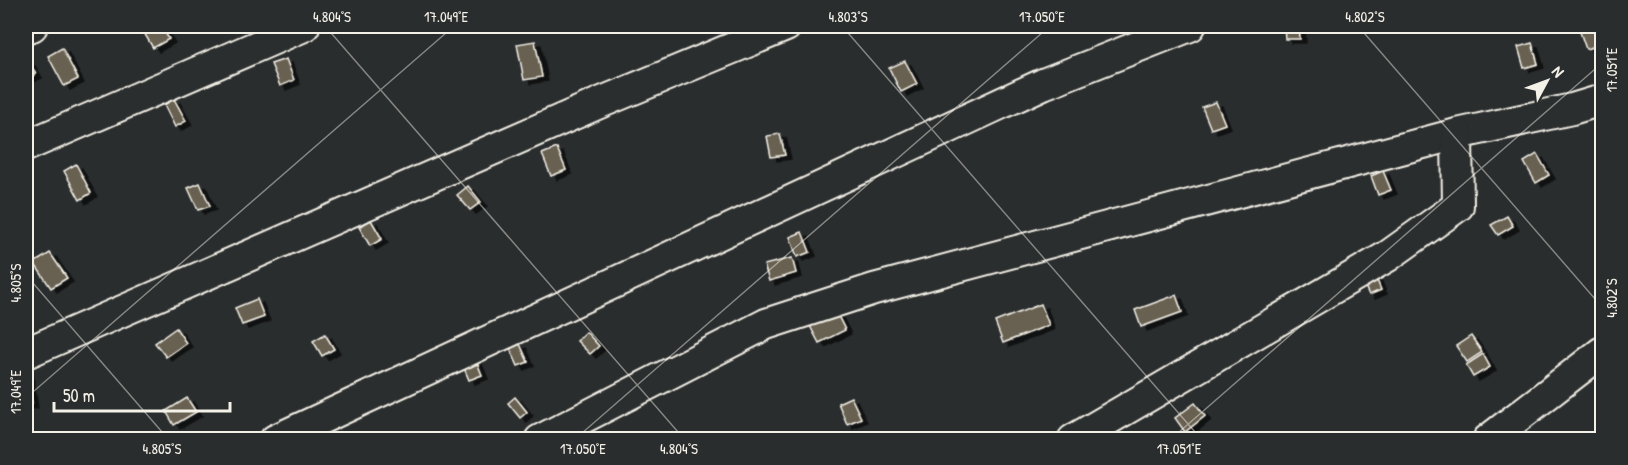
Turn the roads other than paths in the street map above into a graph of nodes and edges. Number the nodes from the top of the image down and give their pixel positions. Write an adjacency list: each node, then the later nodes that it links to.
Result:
1 (32, 26): 5 (street)
2 (304, 26): 8 (street)
3 (786, 26): 10 (street)
4 (1190, 26): 11 (street)
5 (26, 28)
6 (1602, 100): 7 (street)
7 (1457, 134): 12 (street); 13 (street)
8 (26, 146)
9 (1602, 352): 14 (street)
10 (26, 353)
11 (275, 440)
12 (540, 440)
13 (1073, 440)
14 (1488, 440)

